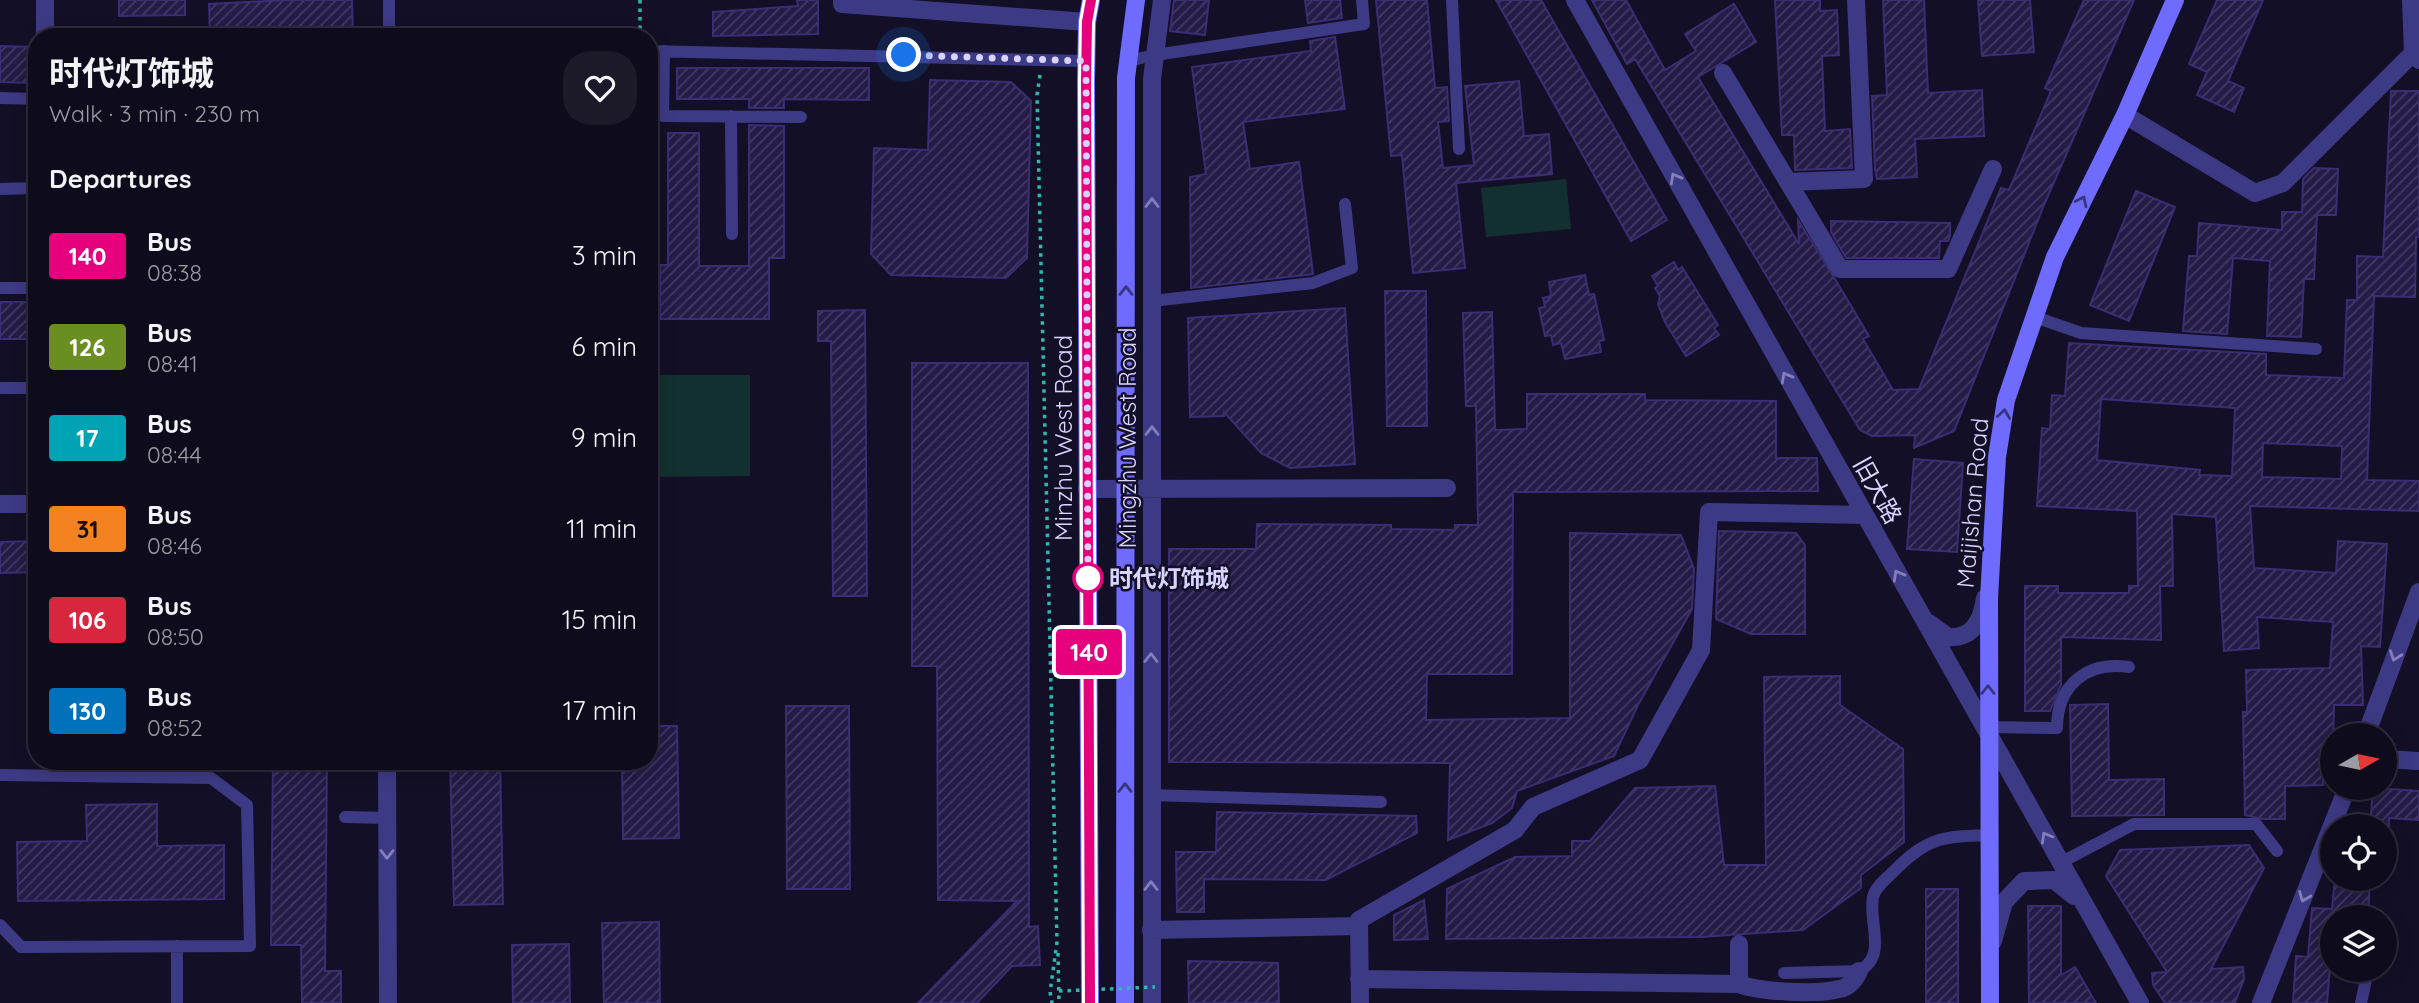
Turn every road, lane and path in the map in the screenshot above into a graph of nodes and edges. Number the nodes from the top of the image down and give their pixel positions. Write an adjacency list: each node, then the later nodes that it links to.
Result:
1 (45, 0): 15 (street)
2 (389, 0): 16 (lane)
3 (640, 0): 17 (path)
4 (842, 0): 14 (street)
5 (1091, 0): 14 (main road, Minzhu West Road)
6 (1136, 0): 24 (main road)
7 (1162, 0): 20 (street, Mingzhu West Road)
8 (1362, 0): 20 (lane)
9 (1452, 0): 31 (lane)
10 (1575, 0): 51 (street, 旧大路, one-way to 10)
11 (1856, 0): 33 (street)
12 (2175, 0): 28 (main road, Maijishan Road)
13 (2411, 0): 21 (street)
14 (1087, 22): 23 (main road, Minzhu West Road)
15 (45, 28)
16 (389, 28)
17 (640, 28)
18 (658, 51): 19 (lane)
19 (664, 51): 22 (lane); 29 (lane)
20 (1155, 55): 24 (lane); 40 (street, Mingzhu West Road, one-way to 20)
21 (2416, 56): 28 (street)
22 (1043, 59): 23 (lane); 74 (path)
23 (1086, 61): 46 (main road, Minzhu West Road)
24 (1128, 61): 47 (main road, one-way to 24)
25 (1723, 73): 33 (street)
26 (0, 99): 27 (lane)
27 (28, 99)
28 (2125, 115): 41 (main road, Maijishan Road, one-way to 28)
29 (731, 116): 30 (lane); 37 (lane)
30 (801, 117)
31 (1459, 149)
32 (1993, 169): 33 (street)
33 (1788, 182)
34 (28, 188): 35 (lane)
35 (0, 189)
36 (1345, 204): 40 (lane)
37 (732, 234)
38 (0, 288): 39 (lane)
39 (28, 288)
40 (1152, 301): 48 (street, Mingzhu West Road, one-way to 40)
41 (2035, 317): 42 (lane); 52 (main road, Maijishan Road, one-way to 41)
42 (2316, 349)
43 (0, 388): 44 (lane)
44 (28, 388)
45 (1447, 488): 48 (street)
46 (1087, 489): 47 (street); 89 (main road, Minzhu West Road)
47 (1126, 489): 48 (street); 90 (main road, one-way to 47)
48 (1152, 489): 62 (street, Mingzhu West Road, one-way to 48)
49 (0, 504): 50 (street)
50 (28, 504)
51 (1864, 516): 54 (street, 旧大路, one-way to 51); 71 (street)
52 (1992, 554): 54 (street); 57 (main road, Maijishan Road, one-way to 52)
53 (2419, 592): 56 (street, one-way to 56)
54 (1913, 603): 57 (street, 旧大路)
55 (2129, 667): 57 (lane)
56 (2370, 723)
57 (1988, 732): 67 (main road, Maijishan Road); 69 (street, 旧大路, one-way to 57)
58 (2398, 760): 59 (street)
59 (2419, 761)
60 (387, 770): 66 (street)
61 (0, 775): 76 (lane)
62 (1151, 795): 64 (lane); 73 (street, Mingzhu West Road, one-way to 62)
63 (2342, 800): 94 (street, one-way to 94)
64 (1381, 802)
65 (345, 817): 66 (lane)
66 (387, 818): 86 (street, one-way to 86)
67 (1989, 835): 77 (lane); 79 (main road, Maijishan Road)
68 (2277, 851): 69 (lane)
69 (2060, 863): 72 (street, 旧大路)
70 (0, 925): 76 (lane)
71 (1359, 926): 73 (street); 80 (street)
72 (2097, 928): 79 (street); 93 (street, 旧大路)
73 (1151, 930): 84 (street, Mingzhu West Road)
74 (1057, 942): 83 (path); 87 (path)
75 (1739, 944): 82 (street)
76 (177, 946): 85 (lane)
77 (1859, 971): 78 (lane); 82 (street)
78 (1784, 973)
79 (1989, 976): 92 (main road, Maijishan Road)
80 (1359, 979): 82 (street); 91 (street)
81 (2365, 982): 95 (lane)
82 (1739, 984)
83 (1059, 991): 84 (path, bridge); 88 (path)
84 (1153, 995)
85 (177, 1003)
86 (388, 1003)
87 (1052, 1003)
88 (1059, 1003)
89 (1090, 1003)
90 (1125, 1003)
91 (1360, 1003)
92 (1990, 1003)
93 (2140, 1003)
94 (2262, 1003)
95 (2361, 1003)

